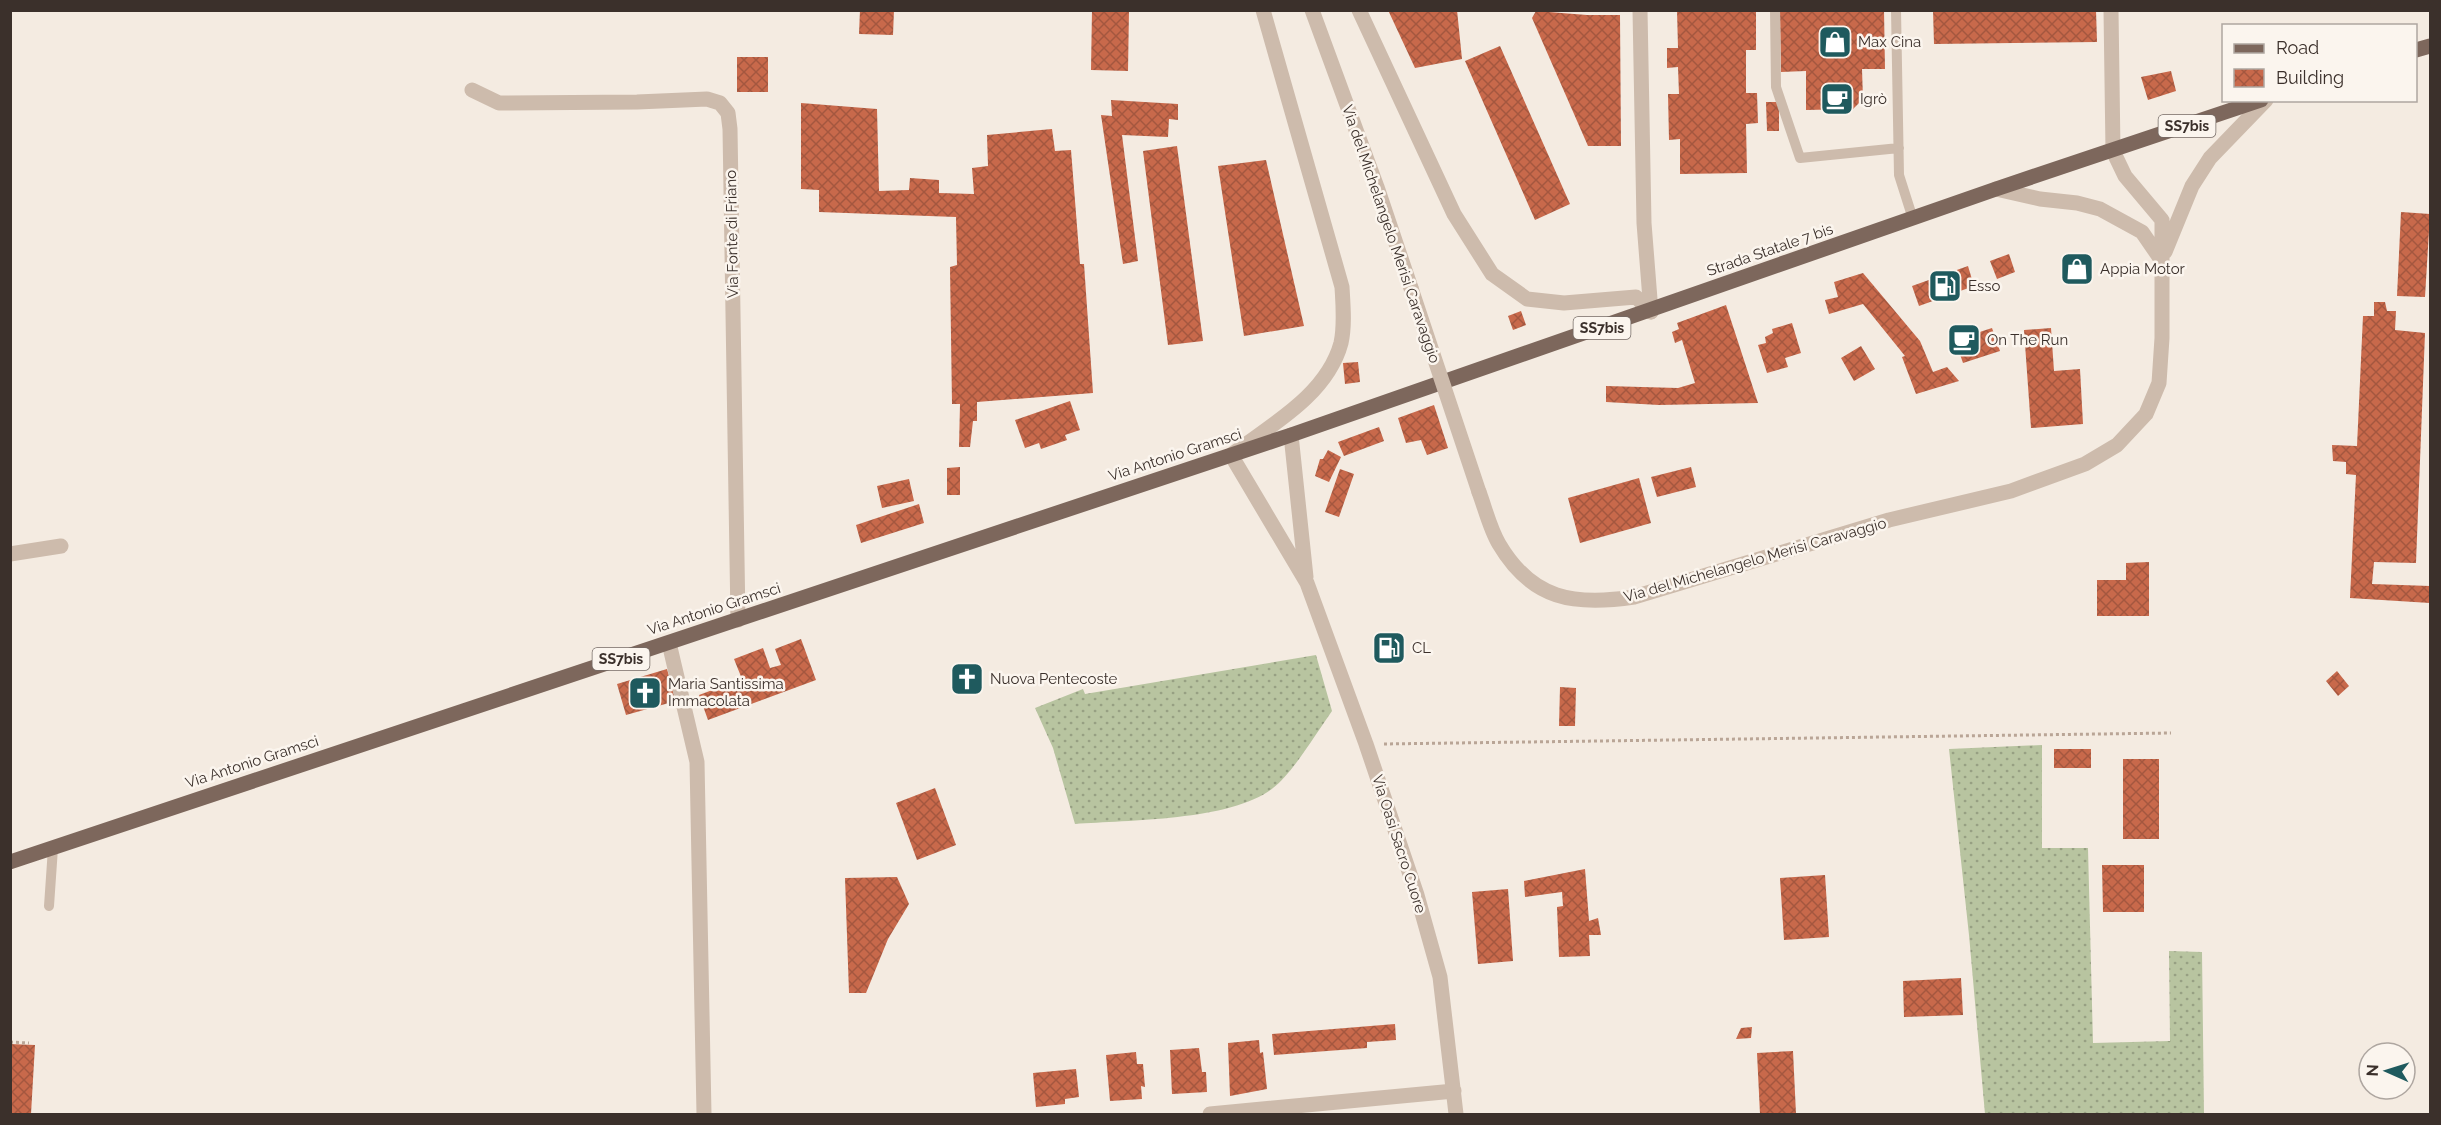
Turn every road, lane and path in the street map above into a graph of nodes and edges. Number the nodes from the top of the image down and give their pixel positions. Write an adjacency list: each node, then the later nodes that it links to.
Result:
1 (1263, 10): 18 (street)
2 (1312, 10): 15 (street, Via del Michelangelo Merisi Caravaggio, bridge)
3 (1359, 10): 16 (street)
4 (1640, 10): 16 (street)
5 (1776, 10): 11 (lane)
6 (1896, 10): 11 (lane)
7 (2111, 10): 12 (street)
8 (472, 90): 22 (street, Via Fonte di Friano)
9 (2255, 102): 12 (main road, Strada Statale 7 bis / SS7bis)
10 (2264, 102): 15 (street)
11 (1899, 148): 14 (lane)
12 (2113, 151): 13 (main road, Strada Statale 7 bis / SS7bis); 15 (street, Via del Michelangelo Merisi Caravaggio)
13 (1996, 189): 14 (main road, Strada Statale 7 bis / SS7bis); 15 (street)
14 (1913, 219): 16 (main road, Strada Statale 7 bis / SS7bis)
15 (2162, 261)
16 (1651, 312): 17 (main road, Strada Statale 7 bis / SS7bis)
17 (1291, 435): 18 (main road, Via Antonio Gramsci / SS7bis); 21 (street, Via Oasi Sacro Cuore)
18 (1231, 455): 21 (street, Via Oasi Sacro Cuore); 22 (main road, Via Antonio Gramsci / SS7bis)
19 (61, 546): 20 (street)
20 (10, 554)
21 (1307, 583): 25 (street, Via Oasi Sacro Cuore)
22 (738, 620): 23 (main road, Via Antonio Gramsci / SS7bis)
23 (669, 643): 26 (main road, Via Antonio Gramsci / SS7bis); 32 (street)
24 (2171, 733): 25 (path)
25 (1366, 744): 31 (street, Via Oasi Sacro Cuore)
26 (53, 848): 27 (main road, Via Antonio Gramsci / SS7bis); 28 (lane)
27 (10, 862)
28 (49, 906)
29 (10, 1042): 30 (path)
30 (29, 1043)
31 (1454, 1091): 33 (street); 34 (street, Via Oasi Sacro Cuore)
32 (704, 1114)
33 (1210, 1114)
34 (1456, 1114)

